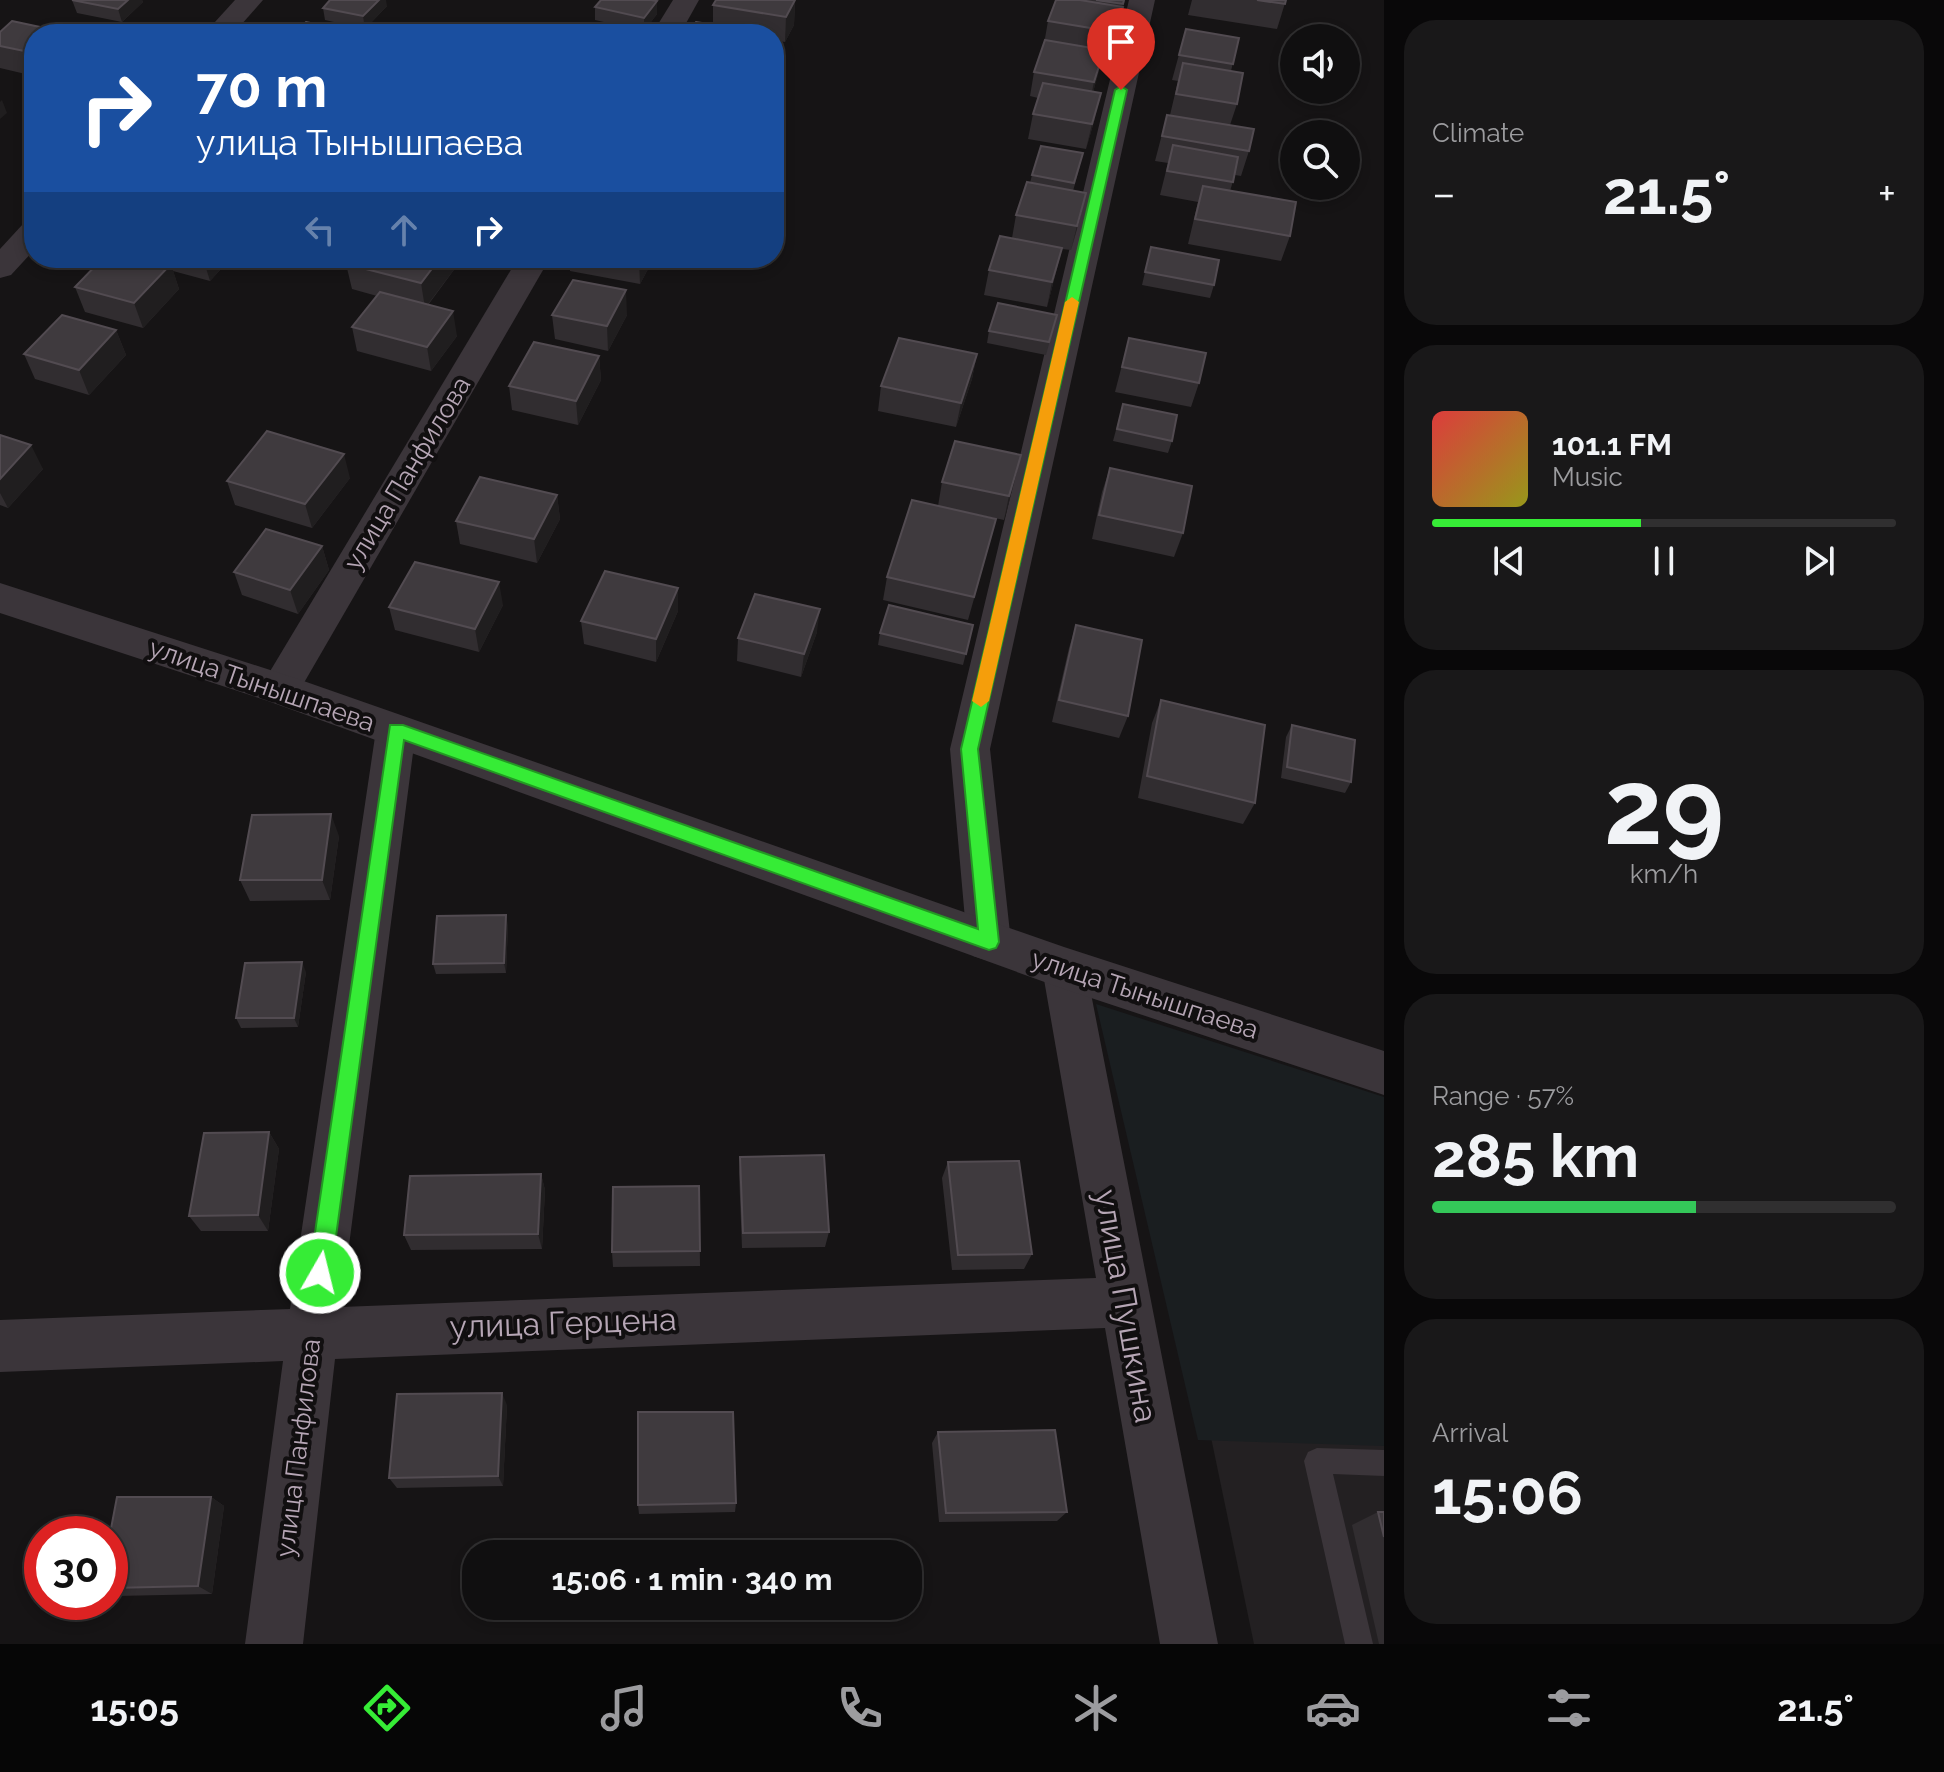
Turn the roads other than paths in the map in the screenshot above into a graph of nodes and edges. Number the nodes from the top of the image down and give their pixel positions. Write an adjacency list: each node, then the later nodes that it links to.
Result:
1 (250, 0): 4 (street)
2 (686, 0): 5 (street)
3 (1142, 0): 12 (street)
4 (227, 24)
5 (672, 24)
6 (24, 242): 7 (street)
7 (0, 268)
8 (528, 268): 10 (street, улица Панфилова)
9 (0, 598): 10 (street, улица Тынышпаева)
10 (280, 689): 11 (street, улица Тынышпаева)
11 (396, 730): 12 (street, улица Тынышпаева); 16 (street, улица Панфилова)
12 (989, 942): 13 (street, улица Тынышпаева)
13 (1064, 968): 14 (street, улица Тынышпаева); 15 (street, улица Пушкина)
14 (1384, 1073)
15 (1125, 1302): 16 (street, улица Герцена); 20 (street, улица Пушкина)
16 (312, 1333): 17 (street, улица Герцена); 19 (street, улица Панфилова)
17 (0, 1346)
18 (1384, 1463): 21 (lane)
19 (274, 1644)
20 (1189, 1644)
21 (1359, 1644)

